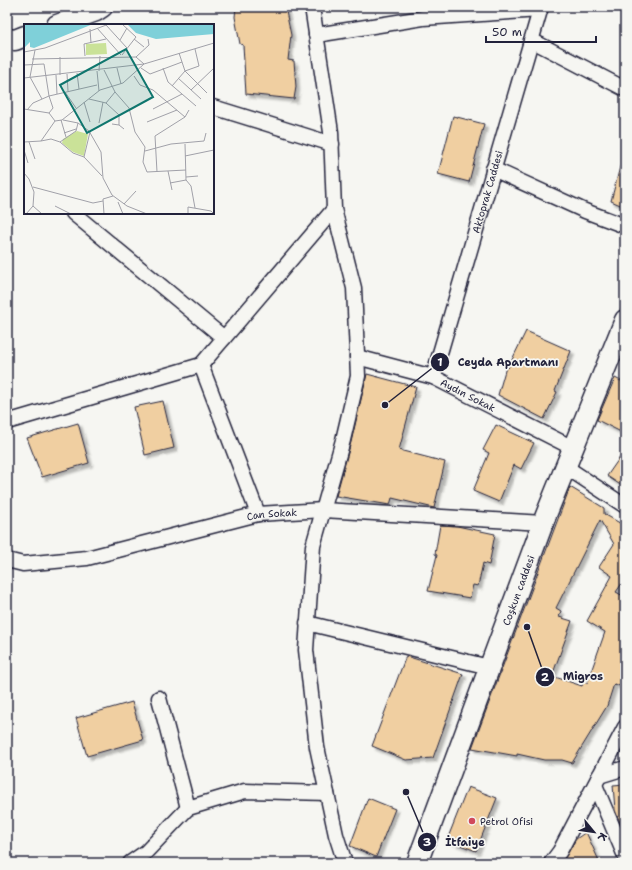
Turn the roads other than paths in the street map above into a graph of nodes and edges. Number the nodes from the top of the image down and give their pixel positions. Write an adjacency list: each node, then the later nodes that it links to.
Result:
1 (102, 7): 4 (street)
2 (312, 7): 5 (street)
3 (541, 8): 5 (street); 8 (street, Aktoprak Caddesi)
4 (60, 24)
5 (316, 35): 11 (street)
6 (24, 36): 7 (street)
7 (7, 39)
8 (531, 40): 9 (street); 12 (street, Aktoprak Caddesi)
9 (625, 90)
10 (214, 107): 11 (street)
11 (332, 144): 13 (street)
12 (493, 169): 15 (street); 20 (street, Aktoprak Caddesi)
13 (334, 209): 17 (street); 18 (street)
14 (74, 214): 17 (street)
15 (625, 226)
16 (625, 320): 22 (street, Coşkun caddesi)
17 (224, 338): 19 (street)
18 (357, 357): 20 (street, Aydın Sokak); 25 (street)
19 (201, 365): 21 (street); 26 (street)
20 (433, 377): 22 (street, Aydın Sokak)
21 (7, 422)
22 (573, 448): 23 (street, Coşkun caddesi)
23 (566, 467): 24 (street); 27 (street, Coşkun caddesi)
24 (625, 506)
25 (323, 510): 26 (street, Can Sokak); 27 (street, Can Sokak); 29 (street)
26 (258, 514): 28 (street, Can Sokak)
27 (543, 523): 30 (street, Coşkun caddesi)
28 (7, 560)
29 (308, 623): 30 (street); 35 (street)
30 (489, 667): 40 (street, Coşkun caddesi)
31 (159, 698): 36 (street)
32 (625, 727): 34 (street)
33 (625, 768): 34 (street)
34 (597, 781): 37 (street); 41 (street)
35 (327, 793): 36 (street); 39 (street)
36 (188, 808): 38 (street)
37 (625, 856)
38 (130, 863)
39 (345, 863)
40 (417, 863)
41 (551, 863)

